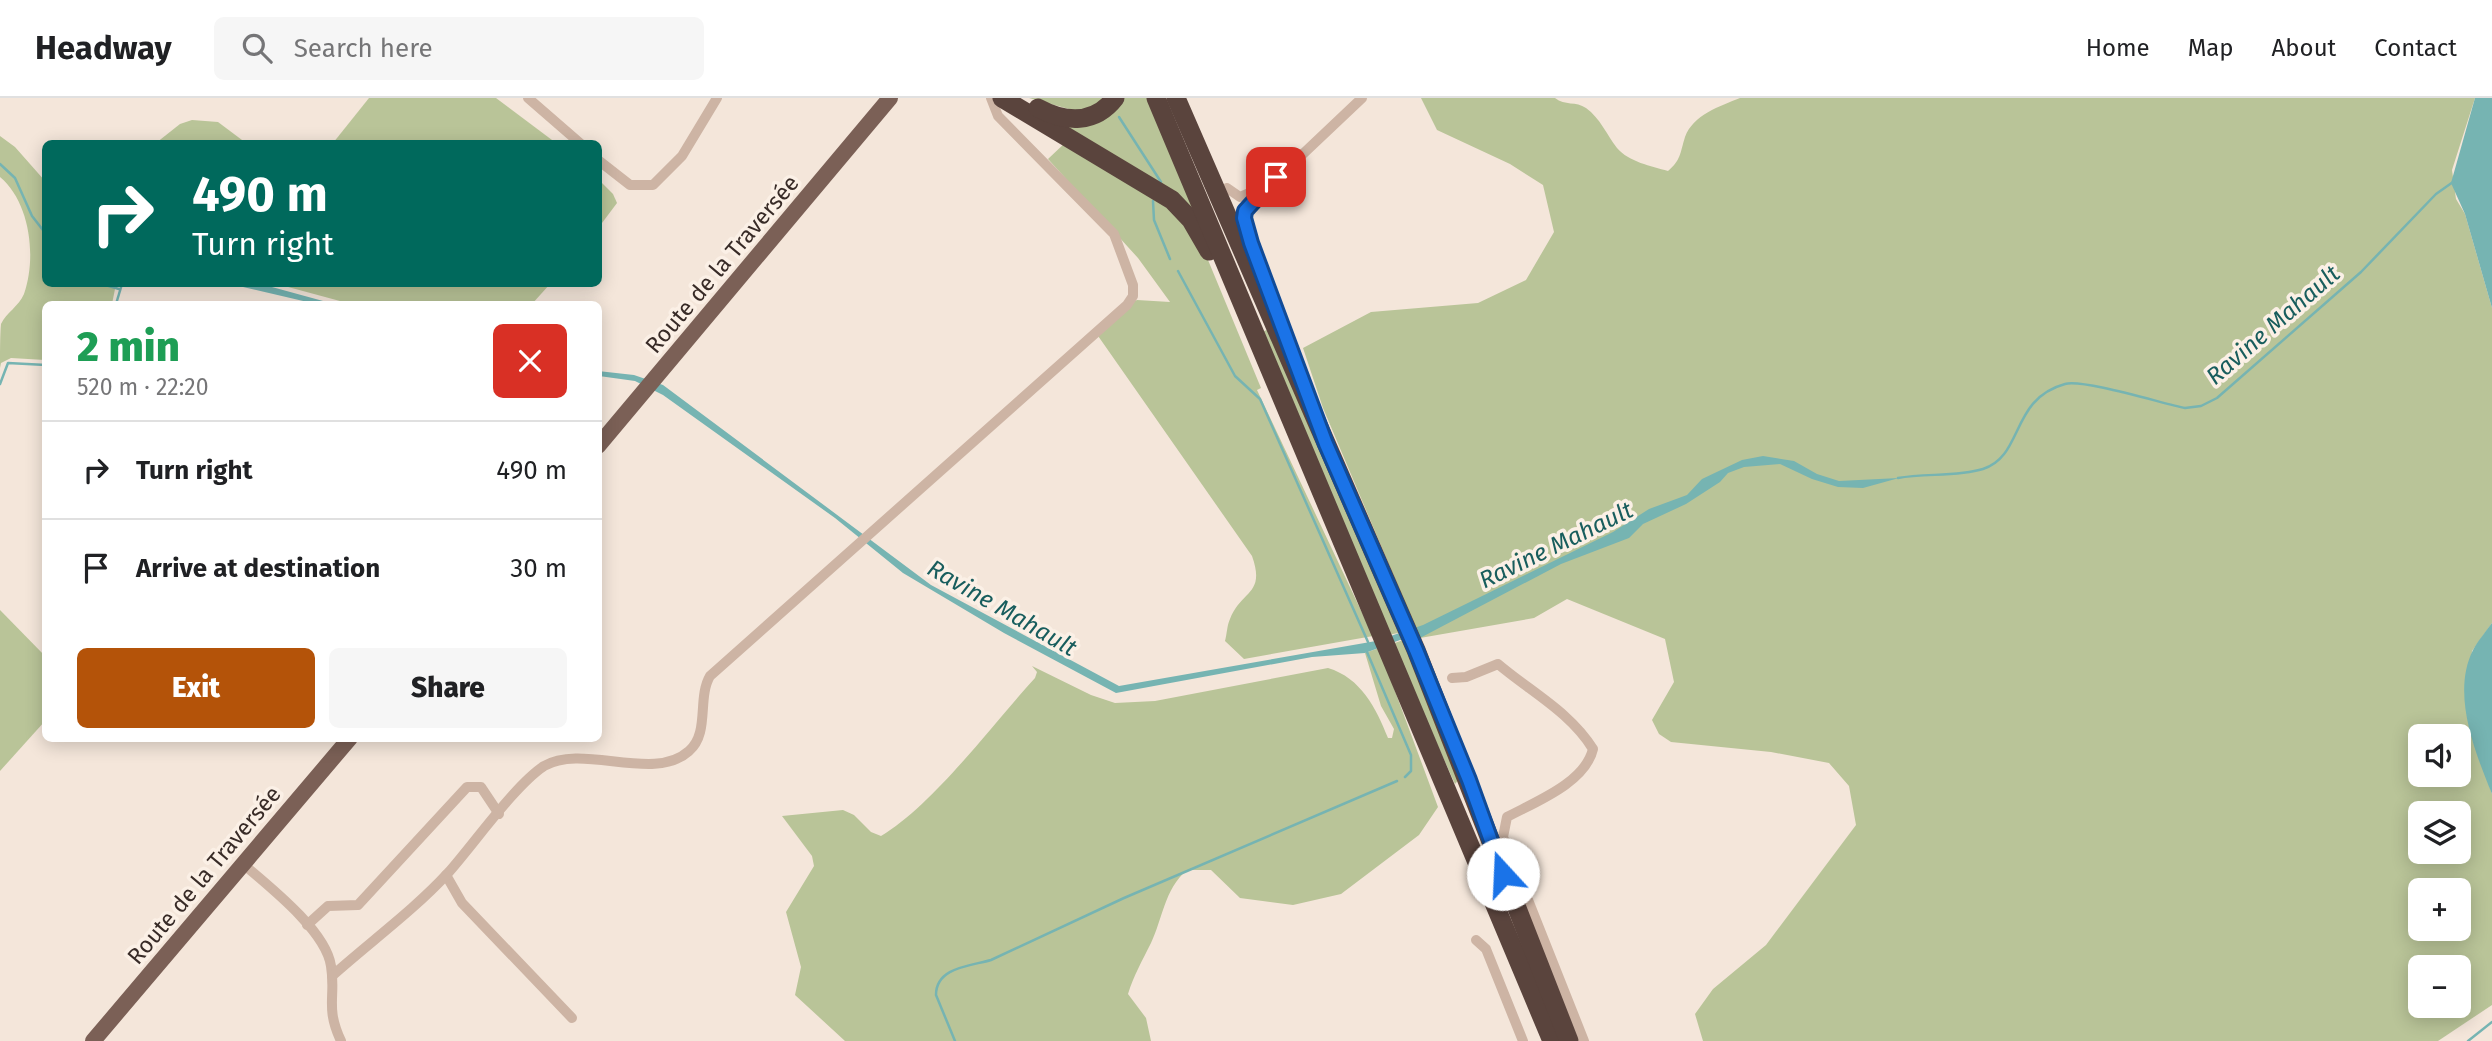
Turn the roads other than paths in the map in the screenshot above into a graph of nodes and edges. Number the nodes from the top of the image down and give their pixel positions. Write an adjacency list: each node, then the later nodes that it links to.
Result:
1 (527, 98): 13 (street)
2 (717, 98): 14 (street)
3 (897, 98): 12 (main road, Route de la Traversée)
4 (991, 98): 23 (street)
5 (1002, 98): 18 (highway)
6 (1019, 98): 7 (highway)
7 (1115, 98)
8 (1156, 98): 18 (highway)
9 (1176, 98): 20 (highway)
10 (1189, 98): 16 (highway)
11 (1362, 98): 15 (street)
12 (885, 104): 19 (main road, Route de la Traversée)
13 (576, 140)
14 (602, 163)
15 (1276, 177): 16 (street); 17 (street)
16 (1227, 188): 17 (highway)
17 (1251, 243): 20 (highway)
18 (1251, 327): 33 (highway)
19 (602, 441)
20 (1326, 444): 34 (highway)
21 (1451, 678): 35 (street)
22 (347, 742): 24 (main road, Route de la Traversée)
23 (499, 814): 25 (street); 26 (street)
24 (243, 864): 26 (street); 30 (main road, Route de la Traversée)
25 (446, 876): 28 (street); 29 (street)
26 (307, 925): 28 (street)
27 (1476, 940): 32 (street)
28 (332, 976): 31 (street)
29 (572, 1018)
30 (93, 1041)
31 (341, 1041)
32 (1523, 1041)
33 (1552, 1041)
34 (1569, 1041)
35 (1584, 1041)

